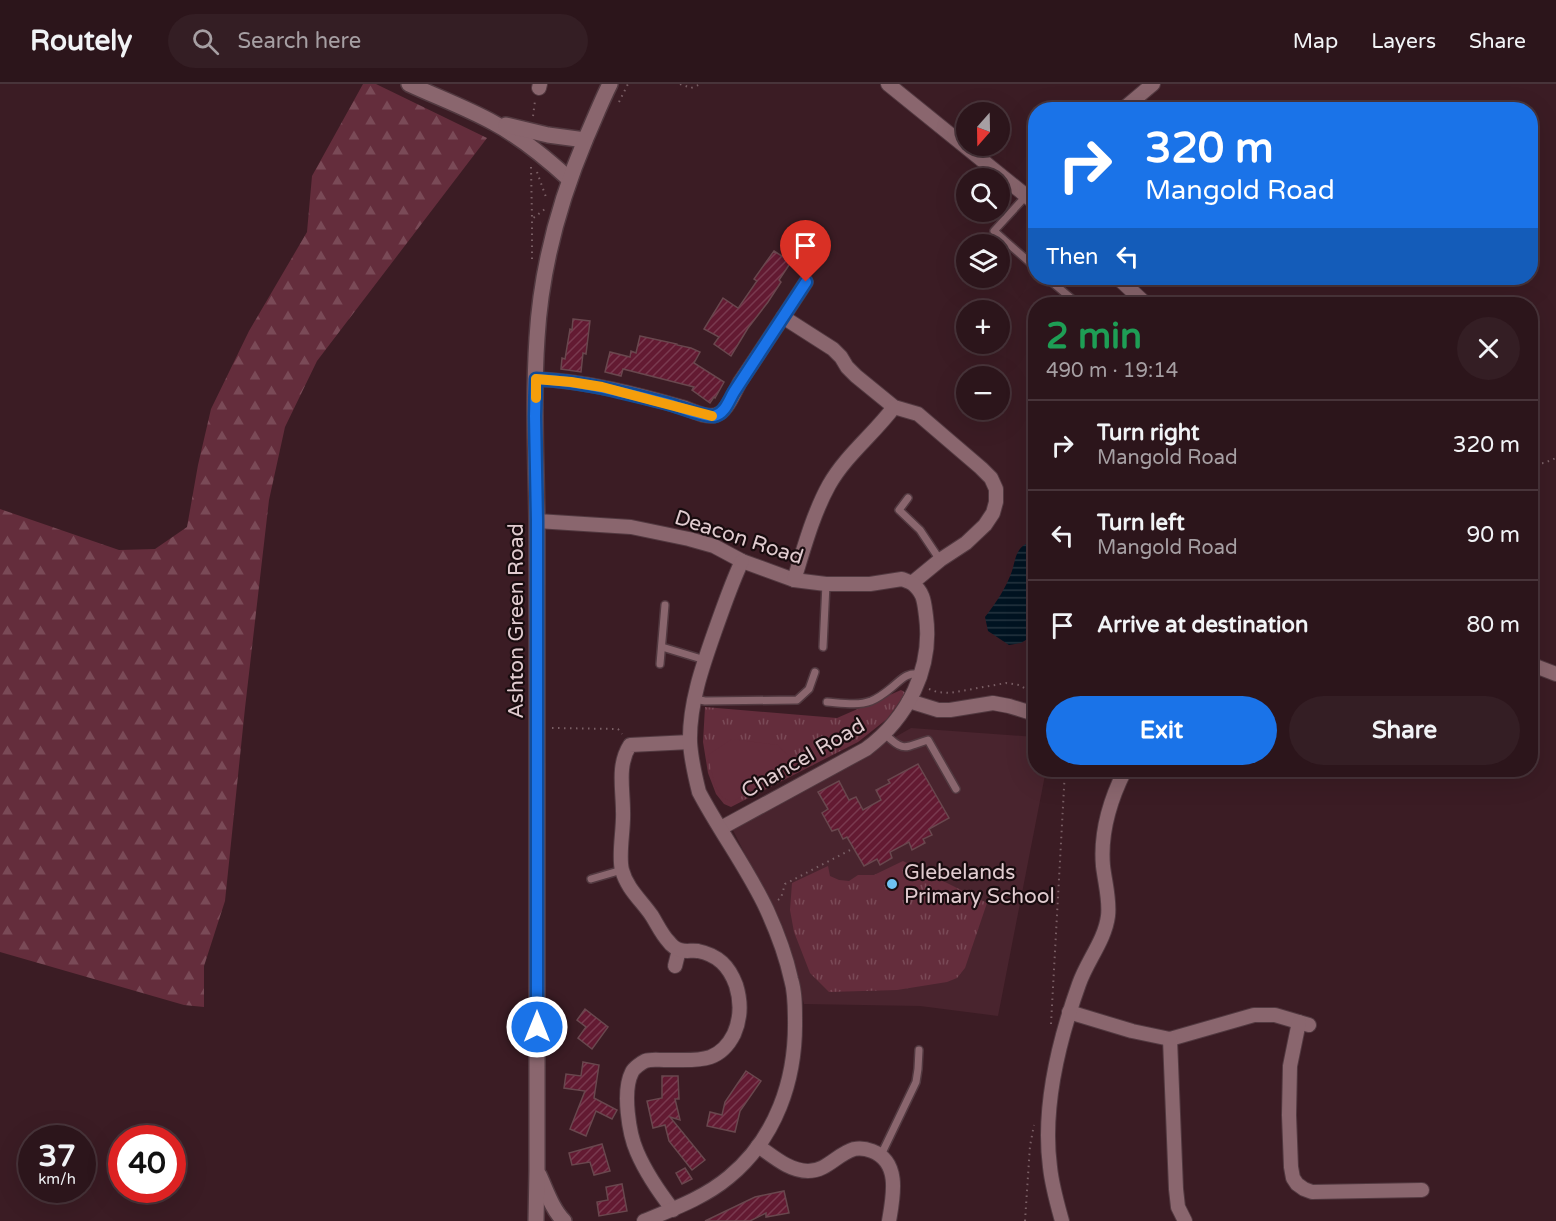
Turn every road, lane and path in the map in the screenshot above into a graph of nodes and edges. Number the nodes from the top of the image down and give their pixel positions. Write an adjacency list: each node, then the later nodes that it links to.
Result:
1 (409, 84): 9 (street)
2 (610, 84): 11 (street, Ashton Green Road)
3 (680, 84): 4 (path)
4 (701, 84)
5 (888, 84): 14 (street)
6 (1153, 84): 8 (street)
7 (539, 86): 10 (path)
8 (1132, 102)
9 (494, 123): 10 (street); 13 (street)
10 (530, 131): 11 (street)
11 (585, 140): 13 (street, Ashton Green Road)
12 (531, 165): 16 (path)
13 (569, 179): 24 (street, Ashton Green Road)
14 (1028, 192)
15 (1028, 199): 17 (lane)
16 (532, 219)
17 (1028, 261)
18 (806, 282): 23 (street)
19 (1055, 285): 21 (lane)
20 (1126, 285): 22 (street)
21 (1070, 297)
22 (1138, 297)
23 (783, 317): 24 (street); 25 (street)
24 (536, 379): 29 (street, Ashton Green Road)
25 (894, 407): 30 (street); 32 (street)
26 (1556, 458): 27 (path)
27 (1538, 463)
28 (908, 498): 30 (lane)
29 (537, 521): 31 (street, Deacon Road); 49 (street, Ashton Green Road)
30 (940, 560): 33 (street)
31 (742, 561): 32 (street, Deacon Road); 38 (street)
32 (794, 580): 34 (street, Deacon Road)
33 (912, 583): 34 (street, Deacon Road); 43 (street, Chancel Road)
34 (826, 584): 37 (lane)
35 (665, 605): 36 (lane)
36 (662, 647): 38 (lane); 39 (lane)
37 (823, 647)
38 (705, 660): 45 (street)
39 (660, 664)
40 (1538, 667): 42 (street)
41 (815, 672): 45 (lane)
42 (1556, 674)
43 (919, 680): 44 (path); 46 (street, Chancel Road); 47 (lane)
44 (1028, 690)
45 (695, 699): 51 (street)
46 (909, 701): 48 (street); 50 (street, Chancel Road)
47 (827, 702)
48 (1028, 712)
49 (537, 728): 52 (path); 70 (street, Ashton Green Road)
50 (885, 734): 55 (lane); 56 (street, Chancel Road)
51 (690, 742): 52 (street); 56 (street)
52 (630, 746): 58 (street)
53 (1065, 777): 64 (path)
54 (1122, 777): 63 (street)
55 (956, 789)
56 (721, 828): 60 (street)
57 (852, 849): 60 (path)
58 (622, 870): 59 (lane); 61 (street)
59 (591, 879)
60 (766, 908): 68 (street)
61 (679, 950): 62 (street); 72 (street)
62 (675, 966)
63 (1070, 1012): 65 (street); 78 (street)
64 (1050, 1028)
65 (1170, 1039): 71 (street); 79 (street)
66 (919, 1050): 69 (lane)
67 (1034, 1122): 77 (path)
68 (758, 1146): 69 (street); 72 (street)
69 (881, 1155): 76 (street)
70 (537, 1170): 73 (street, Ashton Green Road); 74 (street, Ashton Green Road)
71 (1422, 1190)
72 (672, 1210): 75 (street)
73 (536, 1221)
74 (564, 1221)
75 (645, 1221)
76 (889, 1221)
77 (1025, 1221)
78 (1062, 1221)
79 (1185, 1221)

